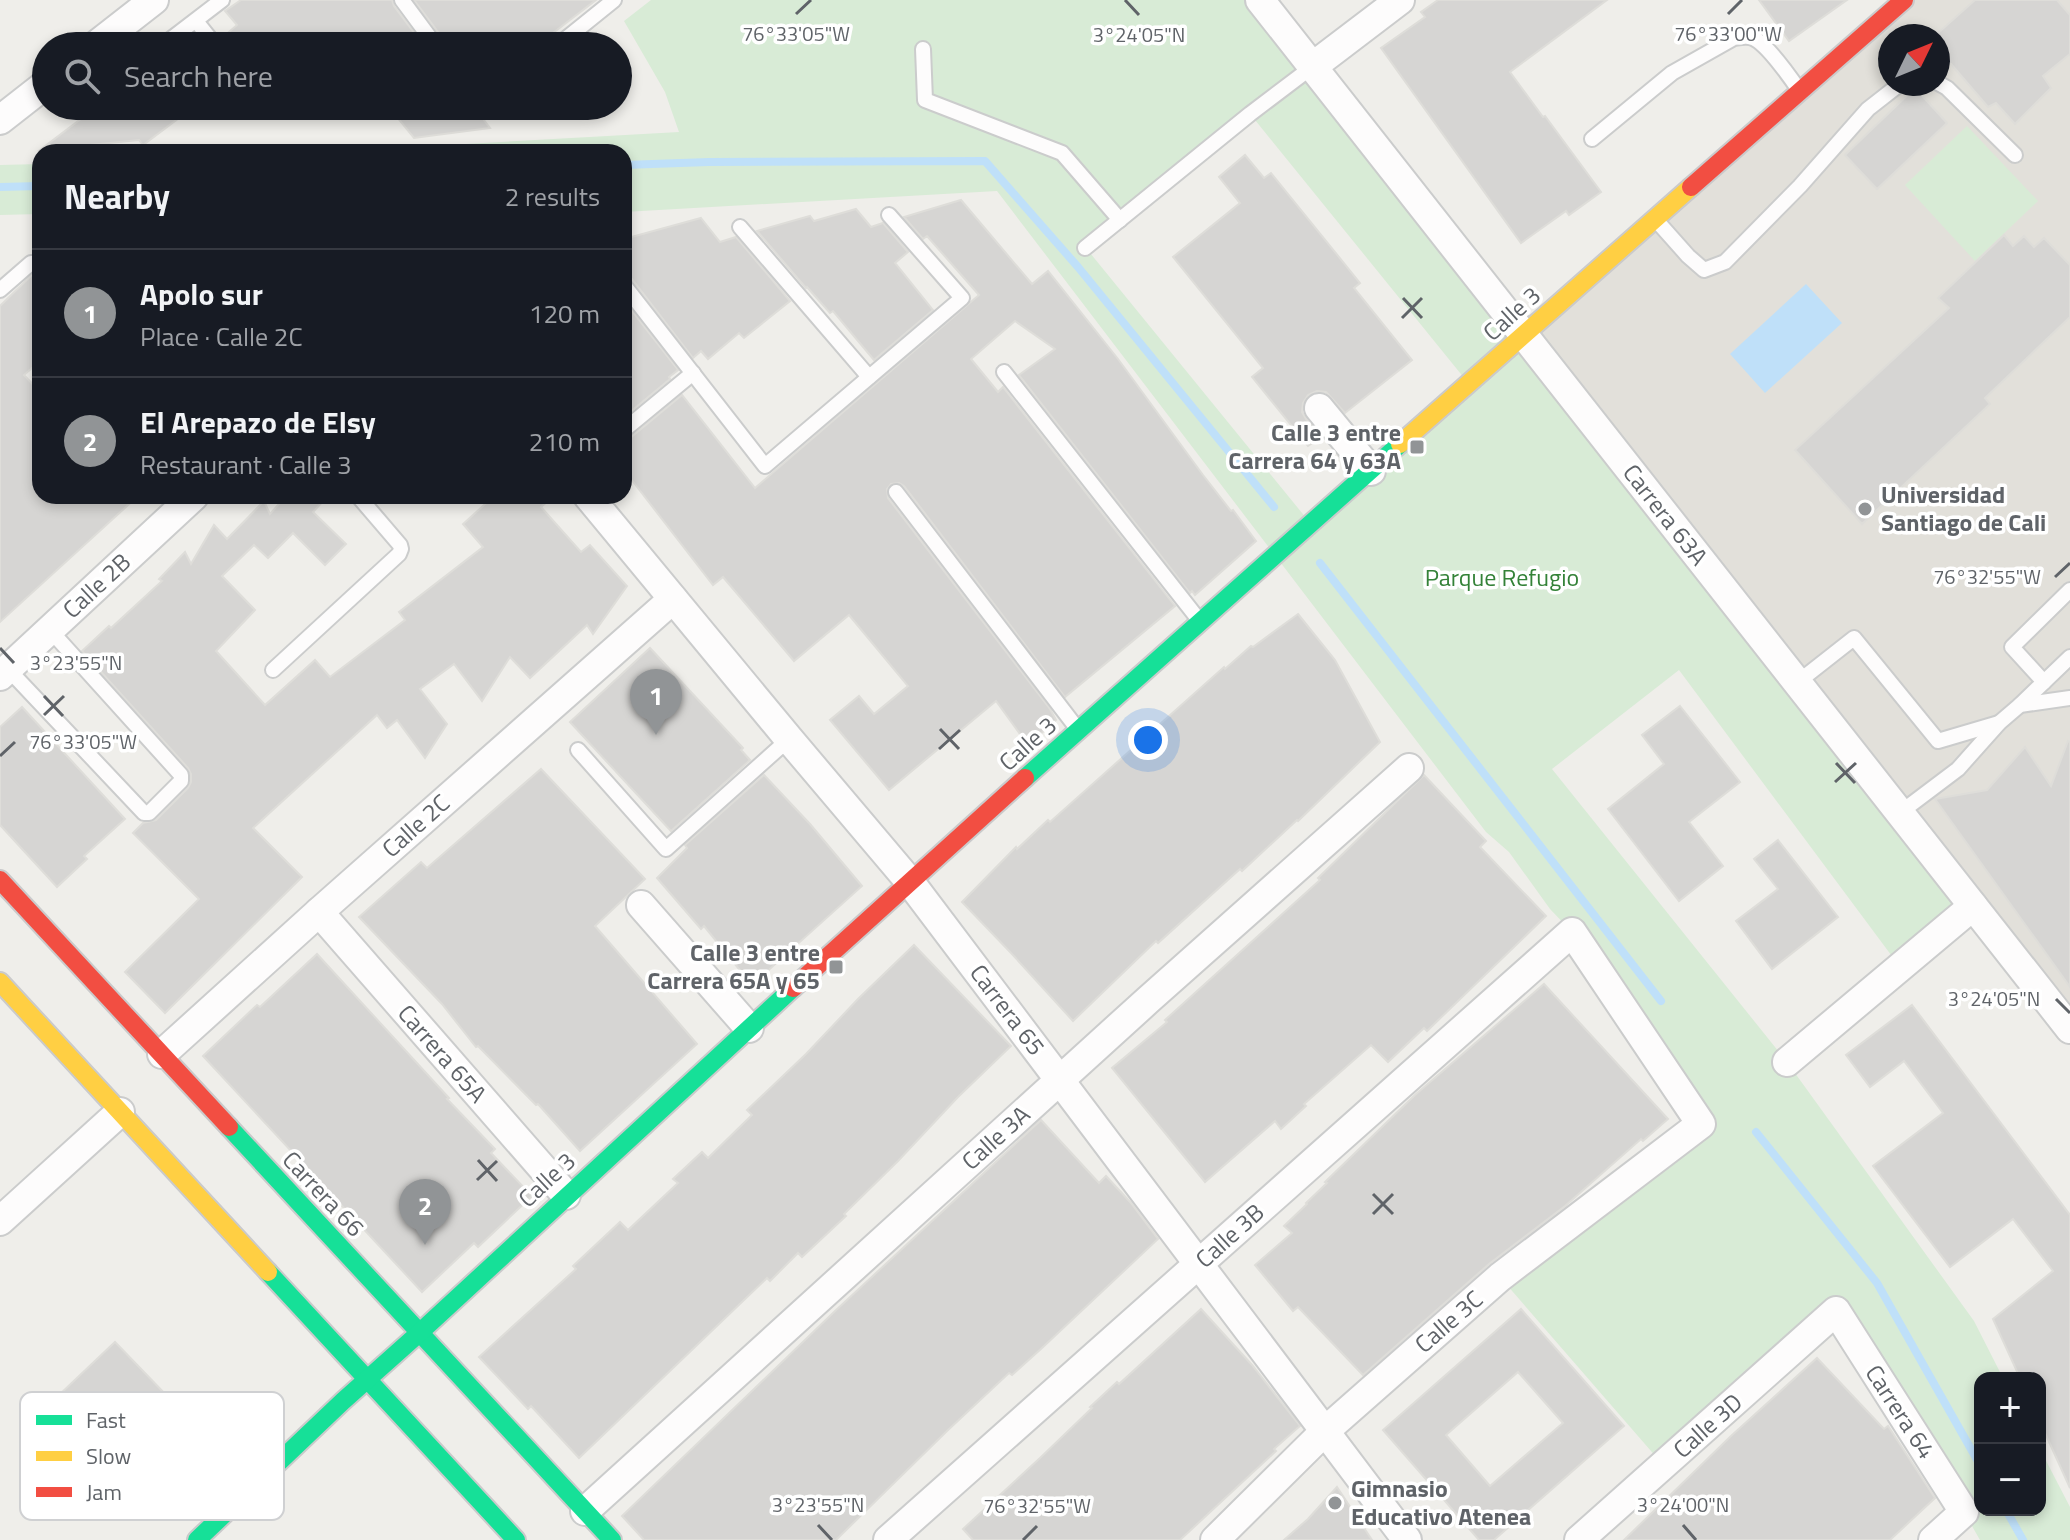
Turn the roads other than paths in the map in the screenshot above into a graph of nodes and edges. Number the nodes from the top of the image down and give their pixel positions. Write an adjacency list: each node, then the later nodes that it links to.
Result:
1 (154, 0): 9 (street)
2 (222, 0): 8 (lane)
3 (402, 0): 12 (lane)
4 (614, 0): 13 (lane)
5 (1260, 0): 15 (street, Carrera 63A)
6 (1400, 0): 15 (street)
7 (1904, 0): 17 (street, Calle 3)
8 (196, 21): 10 (lane); 11 (lane)
9 (113, 32)
10 (181, 32)
11 (205, 32)
12 (426, 32)
13 (574, 32)
14 (923, 49): 25 (lane)
15 (1312, 67): 25 (lane); 31 (street, Carrera 63A)
16 (1950, 91): 22 (lane)
17 (1800, 92): 21 (lane); 24 (street, Calle 3)
18 (32, 95): 20 (street)
19 (1885, 96): 24 (lane)
20 (0, 120)
21 (1592, 139)
22 (2015, 155)
23 (889, 215): 34 (lane)
24 (1655, 219): 31 (street, Calle 3)
25 (1120, 220): 27 (lane)
26 (740, 227): 34 (lane)
27 (1085, 248)
28 (31, 263): 29 (lane)
29 (0, 290)
30 (632, 295): 33 (lane)
31 (1523, 336): 37 (street, Calle 3); 49 (street, Carrera 63A)
32 (1004, 372): 44 (lane)
33 (693, 373): 34 (lane); 36 (lane)
34 (869, 377)
35 (1319, 408): 37 (street)
36 (632, 423)
37 (1371, 471): 44 (street, Calle 3)
38 (896, 492): 54 (lane)
39 (185, 504): 45 (street, Calle 2B)
40 (365, 504): 47 (lane)
41 (595, 504): 43 (street, Carrera 65)
42 (2070, 590): 50 (lane)
43 (673, 599): 55 (street, Carrera 65); 63 (street, Calle 2C)
44 (1201, 622): 54 (street, Calle 3)
45 (50, 630): 48 (street, Calle 2B); 48 (lane)
46 (2070, 657): 50 (lane)
47 (273, 670)
48 (4, 673)
49 (1798, 682): 53 (lane); 58 (street, Carrera 63A)
50 (2044, 682): 52 (lane)
51 (2070, 698): 52 (lane)
52 (2020, 705): 53 (lane)
53 (1999, 723): 58 (lane)
54 (1079, 731): 60 (street, Calle 3)
55 (789, 739): 56 (lane); 60 (street, Carrera 65)
56 (578, 750)
57 (1409, 768): 69 (street, Calle 3A)
58 (1901, 812): 62 (street, Carrera 63A)
59 (0, 880): 67 (street, Carrera 66)
60 (910, 882): 65 (street, Calle 3); 69 (street, Carrera 65)
61 (641, 905): 65 (street)
62 (1973, 906): 66 (street, Carrera 63A); 68 (street)
63 (319, 912): 67 (street, Calle 2C); 72 (street, Carrera 65A)
64 (0, 982): 70 (street)
65 (749, 1028): 72 (street, Calle 3)
66 (2070, 1029)
67 (162, 1054): 76 (street, Carrera 66)
68 (1787, 1062)
69 (1060, 1080): 74 (street, Carrera 65); 80 (street, Calle 3A)
70 (120, 1112): 73 (street); 77 (street)
71 (1701, 1124): 74 (street, Calle 3B); 78 (street, Calle 3C)
72 (566, 1195): 76 (street, Calle 3)
73 (0, 1221)
74 (1199, 1264): 78 (street, Carrera 65); 85 (street, Calle 3B)
75 (1836, 1311): 88 (street, Calle 3D); 89 (street, Carrera 64)
76 (420, 1332): 77 (street, Calle 3); 80 (street, Carrera 66)
77 (367, 1379): 79 (street, Calle 3); 83 (street)
78 (1325, 1431): 86 (street, Calle 3C); 87 (street, Carrera 65)
79 (284, 1458)
80 (585, 1511): 84 (street, Carrera 66)
81 (218, 1520): 82 (street, Calle 3)
82 (197, 1540)
83 (516, 1540)
84 (612, 1540)
85 (888, 1540)
86 (1215, 1540)
87 (1407, 1540)
88 (1579, 1540)
89 (1933, 1540)

